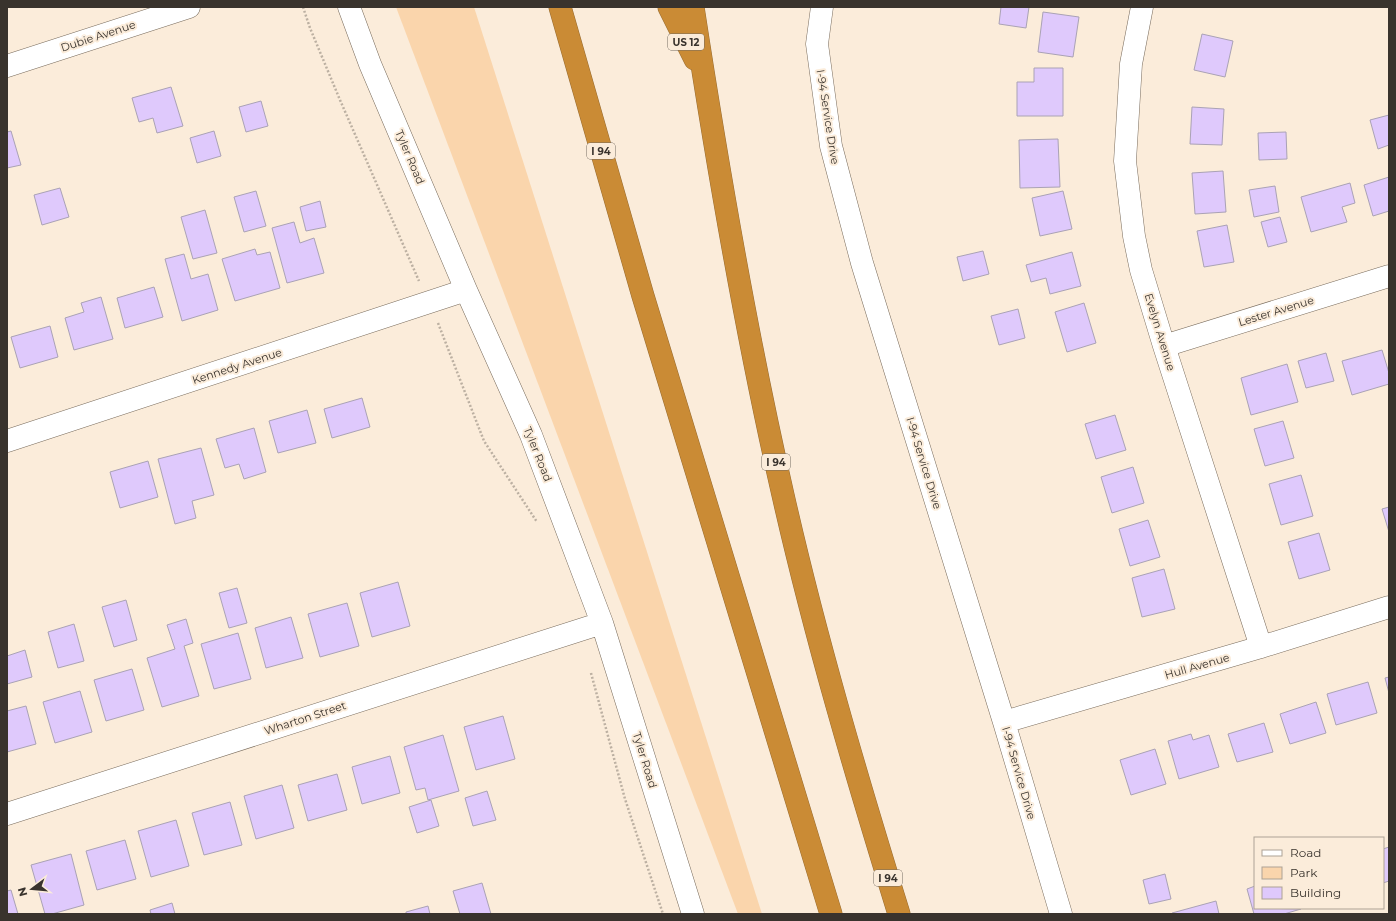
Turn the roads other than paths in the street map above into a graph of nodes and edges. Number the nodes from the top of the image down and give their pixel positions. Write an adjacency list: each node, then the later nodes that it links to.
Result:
1 (189, 7): 8 (street, Dubie Avenue)
2 (349, 7): 11 (street, Tyler Road)
3 (560, 7): 20 (highway, I 94)
4 (669, 7): 9 (highway, US 12)
5 (694, 7): 9 (highway, I 94)
6 (822, 7): 17 (street, I-94 Service Drive)
7 (1142, 7): 12 (street, Evelyn Avenue)
8 (7, 66)
9 (704, 76): 21 (highway, I 94)
10 (1389, 276): 12 (street, Lester Avenue)
11 (466, 290): 13 (street, Kennedy Avenue); 15 (street, Tyler Road)
12 (1164, 346): 16 (street, Evelyn Avenue)
13 (7, 441)
14 (1389, 607): 16 (street, Hull Avenue)
15 (602, 623): 18 (street, Wharton Street); 19 (street, Tyler Road)
16 (1261, 648): 17 (street, Hull Avenue)
17 (1004, 722): 22 (street, I-94 Service Drive)
18 (7, 814)
19 (693, 914)
20 (831, 914)
21 (899, 914)
22 (1061, 914)

